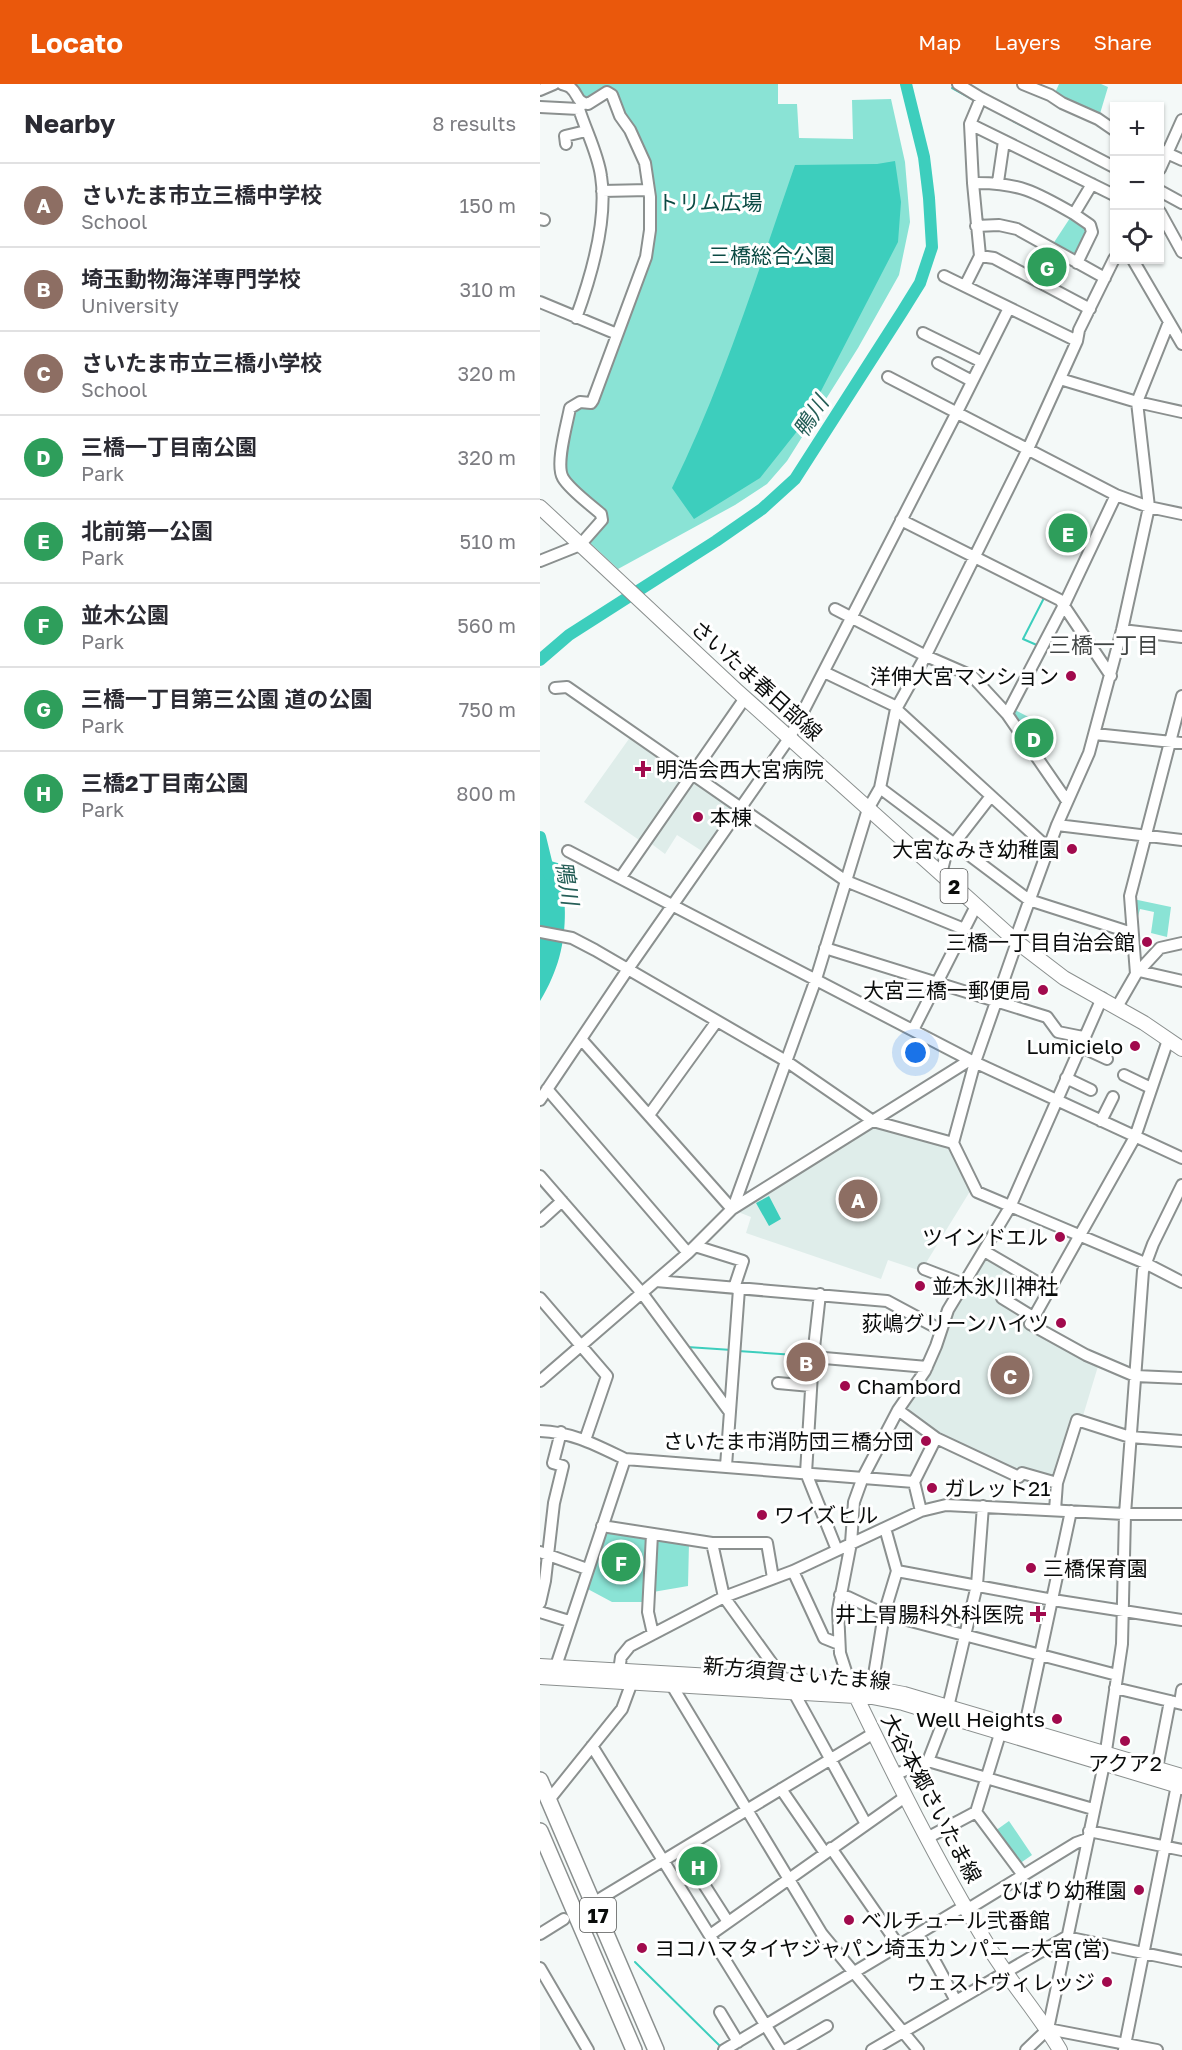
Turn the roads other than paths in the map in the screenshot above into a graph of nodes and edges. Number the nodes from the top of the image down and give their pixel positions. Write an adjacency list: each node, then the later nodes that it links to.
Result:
1 (554, 84): 5 (street)
2 (562, 84): 7 (street)
3 (958, 84): 6 (street)
4 (1023, 84): 11 (street)
5 (540, 90)
6 (981, 98): 10 (street); 19 (street)
7 (581, 106): 8 (street); 12 (street); 23 (street)
8 (540, 107)
9 (1182, 120): 13 (street)
10 (970, 124): 14 (street); 21 (street)
11 (1110, 127)
12 (586, 131): 15 (street); 24 (street)
13 (1180, 132): 16 (street)
14 (1004, 141): 20 (street); 22 (street)
15 (566, 144)
16 (1164, 150)
17 (1164, 151): 18 (street)
18 (1182, 160)
19 (1110, 165)
20 (998, 182): 21 (street); 28 (street)
21 (973, 183): 30 (street)
22 (1092, 184): 25 (street); 28 (street)
23 (649, 190): 24 (street); 45 (street)
24 (602, 191): 42 (street)
25 (1110, 193)
26 (1164, 193): 27 (street)
27 (1182, 203)
28 (1074, 214): 33 (street)
29 (1164, 219): 31 (street)
30 (976, 226): 32 (street); 33 (street)
31 (1182, 252)
32 (980, 256): 38 (street); 41 (street)
33 (1077, 263): 37 (street)
34 (1112, 264): 37 (street)
35 (1135, 264): 43 (street)
36 (944, 276): 38 (street)
37 (1105, 278): 41 (street)
38 (965, 286): 40 (street)
39 (540, 302): 42 (street)
40 (1009, 308): 46 (street); 48 (street)
41 (1090, 309): 46 (street)
42 (576, 318): 45 (street)
43 (1169, 322): 47 (street); 53 (street)
44 (922, 333): 48 (street)
45 (617, 334): 62 (street)
46 (1078, 335): 51 (street)
47 (1182, 344)
48 (982, 362): 52 (street)
49 (938, 363): 52 (street)
50 (888, 377): 54 (street)
51 (1060, 379): 53 (street); 56 (street)
52 (972, 381): 54 (street)
53 (1137, 402): 55 (street); 59 (street)
54 (957, 412): 56 (street); 61 (street)
55 (1182, 412)
56 (1028, 449): 57 (street); 63 (street)
57 (1116, 495): 59 (street); 65 (street)
58 (540, 507): 62 (main road, さいたま春日部線 / 2)
59 (1149, 507): 60 (street); 68 (street)
60 (1182, 514)
61 (901, 520): 63 (street); 67 (street)
62 (580, 545): 64 (street); 75 (main road, さいたま春日部線 / 2)
63 (975, 557): 65 (street); 70 (street)
64 (540, 561)
65 (1064, 605): 72 (street); 77 (street)
66 (835, 609): 67 (street)
67 (851, 618): 70 (street); 71 (street)
68 (1122, 630): 69 (street); 72 (street)
69 (1182, 637)
70 (926, 656): 76 (street); 77 (street)
71 (824, 672): 76 (street); 79 (street)
72 (1110, 676): 78 (street)
73 (555, 688): 82 (street)
74 (1182, 696): 80 (street)
75 (745, 698): 79 (main road, さいたま春日部線 / 2); 82 (street)
76 (897, 708): 83 (street); 84 (street)
77 (1007, 714): 85 (street)
78 (1095, 734): 80 (street); 85 (street)
79 (790, 737): 86 (street); 87 (main road, さいたま春日部線 / 2)
80 (1170, 742): 81 (street); 89 (street)
81 (1182, 743)
82 (693, 774): 86 (street); 95 (street)
83 (879, 788): 87 (street); 91 (street)
84 (991, 796): 91 (street); 92 (street)
85 (1067, 801): 88 (street)
86 (741, 808): 96 (street); 98 (street)
87 (868, 809): 94 (main road, さいたま春日部線 / 2); 96 (street)
88 (1057, 825): 89 (street); 92 (street)
89 (1145, 836): 90 (street); 102 (street)
90 (1182, 840)
91 (954, 844): 94 (street); 97 (street)
92 (1049, 849): 97 (street)
93 (568, 851): 95 (street)
94 (941, 874): 99 (main road, さいたま春日部線 / 2)
95 (621, 877): 98 (street)
96 (846, 880): 100 (street); 105 (street)
97 (1029, 900): 102 (street); 103 (street)
98 (673, 905): 106 (street); 108 (street)
99 (976, 906): 100 (street); 103 (main road, さいたま春日部線 / 2)
100 (964, 930): 110 (street)
101 (540, 932): 106 (street)
102 (1132, 933): 107 (street)
103 (1016, 941): 111 (main road, さいたま春日部線 / 2); 112 (street)
104 (1182, 943): 107 (street)
105 (825, 948): 108 (street); 110 (street)
106 (628, 969): 114 (street); 116 (street)
107 (1137, 972): 109 (street); 113 (street)
108 (816, 979): 115 (street); 121 (street)
109 (1182, 981)
110 (937, 984): 112 (street); 115 (street)
111 (1102, 998): 113 (main road, さいたま春日部線 / 2); 118 (street)
112 (996, 1002): 118 (street); 122 (street)
113 (1117, 1007): 117 (main road, さいたま春日部線 / 2)
114 (717, 1021): 121 (street); 131 (street)
115 (913, 1030): 122 (street)
116 (581, 1039): 126 (street); 131 (street)
117 (1168, 1040): 119 (main road, さいたま春日部線 / 2); 125 (street)
118 (1081, 1042): 120 (street); 124 (street)
119 (1182, 1049)
120 (1107, 1059)
121 (786, 1061): 133 (street); 141 (street)
122 (973, 1061): 130 (street); 133 (street); 135 (street)
123 (1124, 1075): 125 (street)
124 (1066, 1078): 127 (street); 130 (street)
125 (1151, 1088): 134 (street)
126 (547, 1089): 129 (street); 144 (street)
127 (1091, 1090)
128 (1113, 1096): 132 (street)
129 (540, 1100)
130 (1057, 1100): 132 (street); 140 (street)
131 (649, 1115): 141 (street)
132 (1101, 1120): 134 (street)
133 (873, 1121): 135 (street); 141 (street)
134 (1134, 1137): 136 (street); 143 (street)
135 (953, 1143): 140 (street)
136 (1182, 1158)
137 (540, 1176): 139 (street)
138 (1182, 1185): 146 (street)
139 (562, 1201): 142 (street); 153 (street)
140 (1010, 1207): 143 (street); 145 (street)
141 (732, 1209): 144 (street)
142 (540, 1221)
143 (1080, 1235): 146 (street); 152 (street)
144 (692, 1250): 148 (street); 151 (street)
145 (984, 1251): 150 (street); 152 (street)
146 (1145, 1263): 149 (street); 162 (street)
147 (924, 1269): 150 (street)
148 (656, 1281): 151 (street); 153 (street)
149 (1182, 1282)
150 (963, 1284): 158 (street)
151 (736, 1288): 154 (street); 168 (street)
152 (1049, 1289): 157 (street)
153 (642, 1293): 159 (street); 168 (street)
154 (820, 1294): 158 (street); 160 (street)
155 (540, 1298): 159 (street)
156 (1002, 1298): 157 (street)
157 (1034, 1317): 162 (street)
158 (941, 1330): 161 (street)
159 (581, 1345): 164 (street); 173 (street)
160 (813, 1357): 161 (street); 166 (street)
161 (927, 1367): 167 (street)
162 (1136, 1376): 163 (street); 171 (street)
163 (1182, 1378)
164 (540, 1381)
165 (777, 1383): 166 (street)
166 (811, 1386): 177 (street)
167 (898, 1410): 172 (street); 178 (street)
168 (729, 1411): 176 (street)
169 (540, 1431): 170 (street)
170 (561, 1432): 173 (street); 193 (street)
171 (1131, 1437): 174 (street); 180 (street); 185 (street)
172 (936, 1438): 179 (street); 180 (street)
173 (585, 1440): 175 (street)
174 (1182, 1441)
175 (625, 1459): 176 (street); 187 (street)
176 (726, 1466): 177 (street)
177 (806, 1473): 178 (street); 192 (street)
178 (863, 1477): 179 (street); 191 (street)
179 (914, 1482): 182 (street)
180 (1057, 1483): 183 (street)
181 (984, 1506): 182 (street); 183 (street); 200 (street)
182 (921, 1510): 188 (street)
183 (1055, 1510): 184 (street)
184 (1071, 1511): 185 (street); 203 (street)
185 (1125, 1514): 186 (street); 205 (street)
186 (1182, 1514)
187 (602, 1526): 189 (street); 195 (street)
188 (885, 1528): 191 (street); 197 (street)
189 (652, 1534): 190 (street); 210 (street)
190 (712, 1543): 199 (street); 202 (street)
191 (851, 1543): 192 (street); 198 (street)
192 (837, 1550): 194 (street)
193 (544, 1554): 195 (street); 204 (street)
194 (824, 1556): 196 (street); 198 (street)
195 (587, 1569): 209 (street)
196 (793, 1571): 199 (street); 212 (street)
197 (897, 1571): 200 (street); 207 (street)
198 (845, 1572): 201 (street)
199 (773, 1578): 202 (street)
200 (977, 1585): 203 (street); 211 (street)
201 (840, 1595): 207 (street); 212 (street)
202 (724, 1597): 210 (street); 221 (street)
203 (1053, 1600): 205 (street); 213 (street)
204 (540, 1603)
205 (1123, 1611): 208 (street); 217 (street)
206 (540, 1612): 209 (street)
207 (884, 1614): 211 (street); 222 (street)
208 (1182, 1620)
209 (569, 1622): 215 (street)
210 (653, 1634): 216 (street)
211 (965, 1635): 213 (street); 227 (street)
212 (839, 1644): 224 (street)
213 (1040, 1655): 217 (street); 228 (street)
214 (540, 1666): 215 (main road, 新方須賀さいたま線)
215 (556, 1666): 216 (main road, 新方須賀さいたま線)
216 (619, 1671): 221 (main road, 新方須賀さいたま線)
217 (1118, 1675): 223 (street)
218 (540, 1677): 219 (main road, 新方須賀さいたま線)
219 (632, 1682): 220 (main road, 新方須賀さいたま線); 231 (street)
220 (670, 1684): 221 (main road, 新方須賀さいたま線); 244 (street)
221 (789, 1686): 224 (main road, 新方須賀さいたま線); 233 (street)
222 (872, 1687): 224 (main road, 新方須賀さいたま線); 227 (main road, 新方須賀さいたま線)
223 (1115, 1688): 226 (street); 232 (street)
224 (852, 1689): 227 (main road, 新方須賀さいたま線); 229 (main road, 大谷本郷さいたま線)
225 (1182, 1690): 226 (street)
226 (1177, 1703): 235 (street)
227 (946, 1712): 228 (main road, 新方須賀さいたま線); 230 (main road, 新方須賀さいたま線); 234 (street)
228 (1024, 1730): 232 (main road, 新方須賀さいたま線)
229 (873, 1733): 233 (street); 236 (main road, 大谷本郷さいたま線)
230 (1000, 1734): 232 (main road, 新方須賀さいたま線); 237 (street)
231 (592, 1746): 242 (street); 253 (street)
232 (1105, 1759): 235 (main road, 新方須賀さいたま線); 239 (main road, 新方須賀さいたま線); 243 (street)
233 (830, 1760): 240 (street); 246 (street)
234 (928, 1761): 236 (street); 237 (street)
235 (1157, 1768): 239 (main road, 新方須賀さいたま線)
236 (894, 1775): 241 (main road, 大谷本郷さいたま線)
237 (987, 1778): 243 (street); 245 (street)
238 (540, 1780): 242 (highway, 17)
239 (1180, 1782): 250 (street)
240 (781, 1789): 244 (street); 251 (street)
241 (905, 1797): 246 (street); 249 (main road, 大谷本郷さいたま線)
242 (548, 1801): 257 (highway, 17)
243 (1093, 1809): 248 (street)
244 (747, 1810): 253 (street); 255 (street)
245 (976, 1812): 249 (street); 254 (street)
246 (866, 1824): 251 (street)
247 (540, 1831): 280 (highway, 17)
248 (1088, 1835): 250 (street); 254 (street); 264 (street)
249 (927, 1838): 258 (main road, 大谷本郷さいたま線)
250 (1164, 1846): 252 (street); 266 (street)
251 (828, 1850): 255 (street); 265 (street)
252 (1182, 1850)
253 (663, 1860): 256 (street); 257 (street)
254 (1023, 1875): 258 (street)
255 (789, 1878): 260 (street); 270 (street)
256 (678, 1883): 260 (street); 262 (street)
257 (593, 1903): 281 (highway, 17)
258 (966, 1909): 263 (street); 269 (main road, 大谷本郷さいたま線)
259 (564, 1919): 261 (street)
260 (728, 1922): 262 (street)
261 (540, 1934)
262 (710, 1935): 273 (street)
263 (917, 1935): 265 (street); 271 (street)
264 (1066, 1937): 266 (street); 269 (street); 275 (street)
265 (899, 1946): 270 (street)
266 (1142, 1954): 267 (street); 278 (street)
267 (1182, 1961)
268 (540, 1968): 279 (street)
269 (1005, 1972): 271 (street); 275 (main road, 大谷本郷さいたま線)
270 (853, 1973): 273 (street); 276 (street)
271 (956, 2001): 276 (street)
272 (720, 2012): 277 (street)
273 (765, 2025): 277 (street); 283 (street)
274 (827, 2026): 284 (street)
275 (1048, 2029): 278 (street); 287 (street); 288 (main road, 大谷本郷さいたま線)
276 (902, 2032): 285 (street); 286 (street)
277 (738, 2042): 282 (street)
278 (1124, 2047): 289 (street)
279 (588, 2050)
280 (634, 2050)
281 (656, 2050)
282 (724, 2050)
283 (782, 2050)
284 (786, 2050)
285 (872, 2050)
286 (918, 2050)
287 (1026, 2050)
288 (1060, 2050)
289 (1156, 2050)

